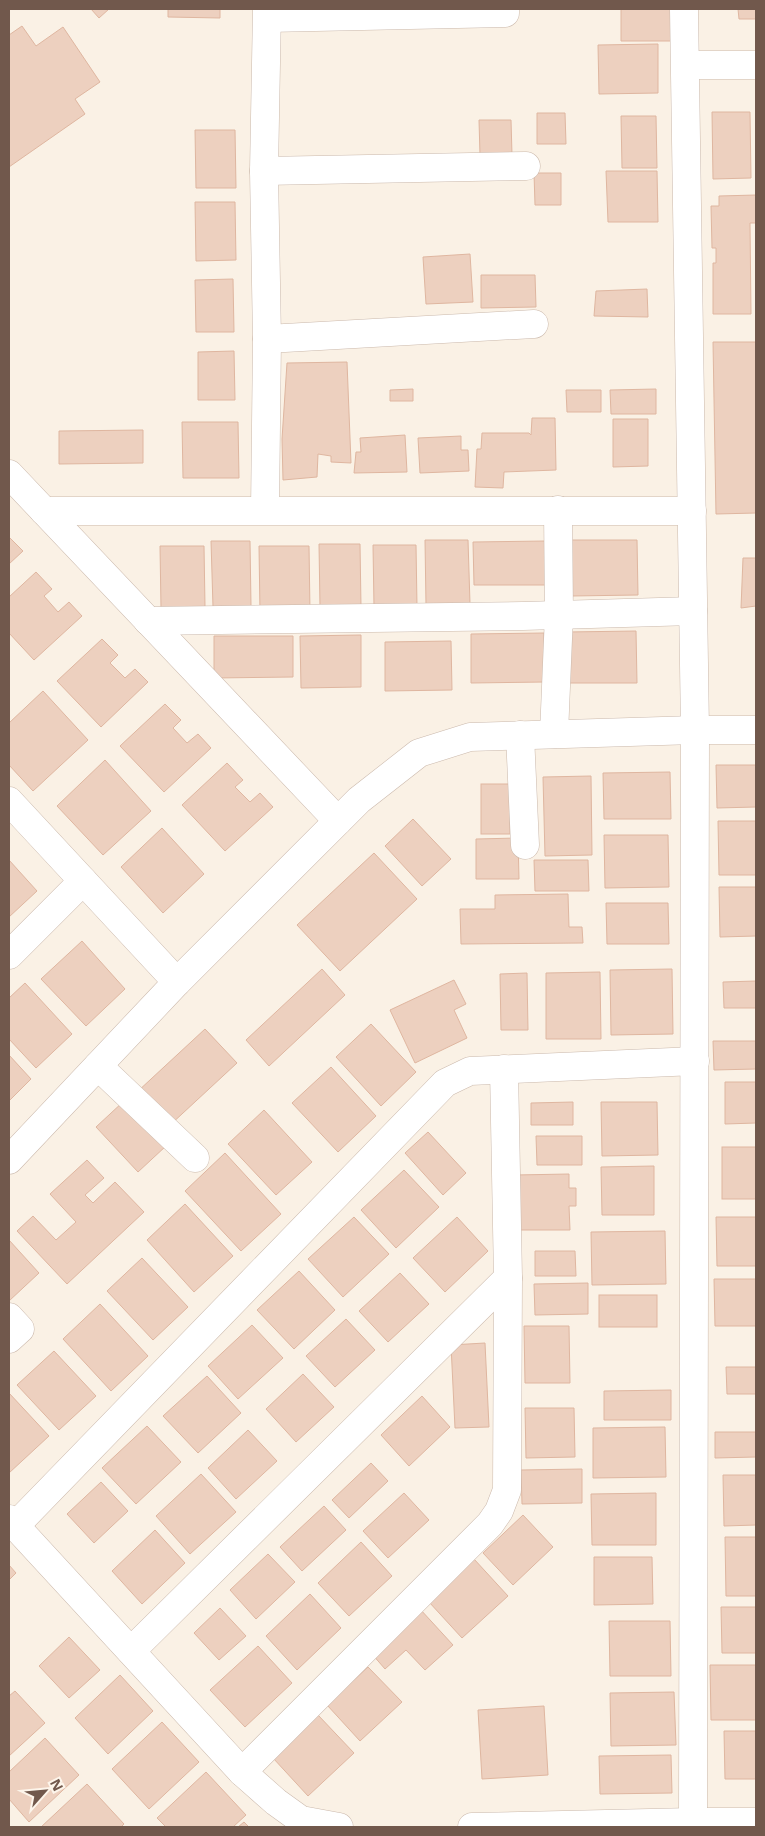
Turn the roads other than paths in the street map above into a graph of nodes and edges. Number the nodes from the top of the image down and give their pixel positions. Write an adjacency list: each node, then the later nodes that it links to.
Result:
1 (505, 9): 3 (street)
2 (684, 9): 4 (street)
3 (268, 13): 7 (street)
4 (686, 65): 5 (street); 14 (street)
5 (756, 65)
6 (526, 166): 7 (street)
7 (264, 171): 9 (street)
8 (534, 324): 9 (street)
9 (267, 339): 11 (street)
10 (9, 474): 13 (street)
11 (265, 510): 12 (street); 13 (street)
12 (558, 510): 14 (street); 16 (street)
13 (44, 511): 17 (street)
14 (692, 511): 15 (street)
15 (693, 611): 16 (street); 18 (street)
16 (559, 615): 17 (street); 20 (street)
17 (148, 621): 23 (street)
18 (695, 730): 19 (street); 20 (street); 28 (street)
19 (756, 730)
20 (554, 734): 21 (street)
21 (520, 735): 23 (street); 24 (street)
22 (9, 800): 25 (street)
23 (338, 821): 27 (street)
24 (525, 845)
25 (84, 881): 26 (street); 27 (street)
26 (9, 955)
27 (177, 982): 29 (street)
28 (694, 1061): 30 (street); 39 (street)
29 (98, 1066): 31 (street); 32 (street)
30 (504, 1069): 33 (street); 36 (street)
31 (195, 1158)
32 (9, 1160)
33 (508, 1278): 37 (street); 38 (street)
34 (9, 1317): 35 (street)
35 (9, 1339)
36 (12, 1522): 37 (street)
37 (131, 1650): 38 (street)
38 (242, 1772): 41 (street)
39 (694, 1822): 40 (street); 42 (street)
40 (756, 1822)
41 (339, 1827)
42 (472, 1827)

